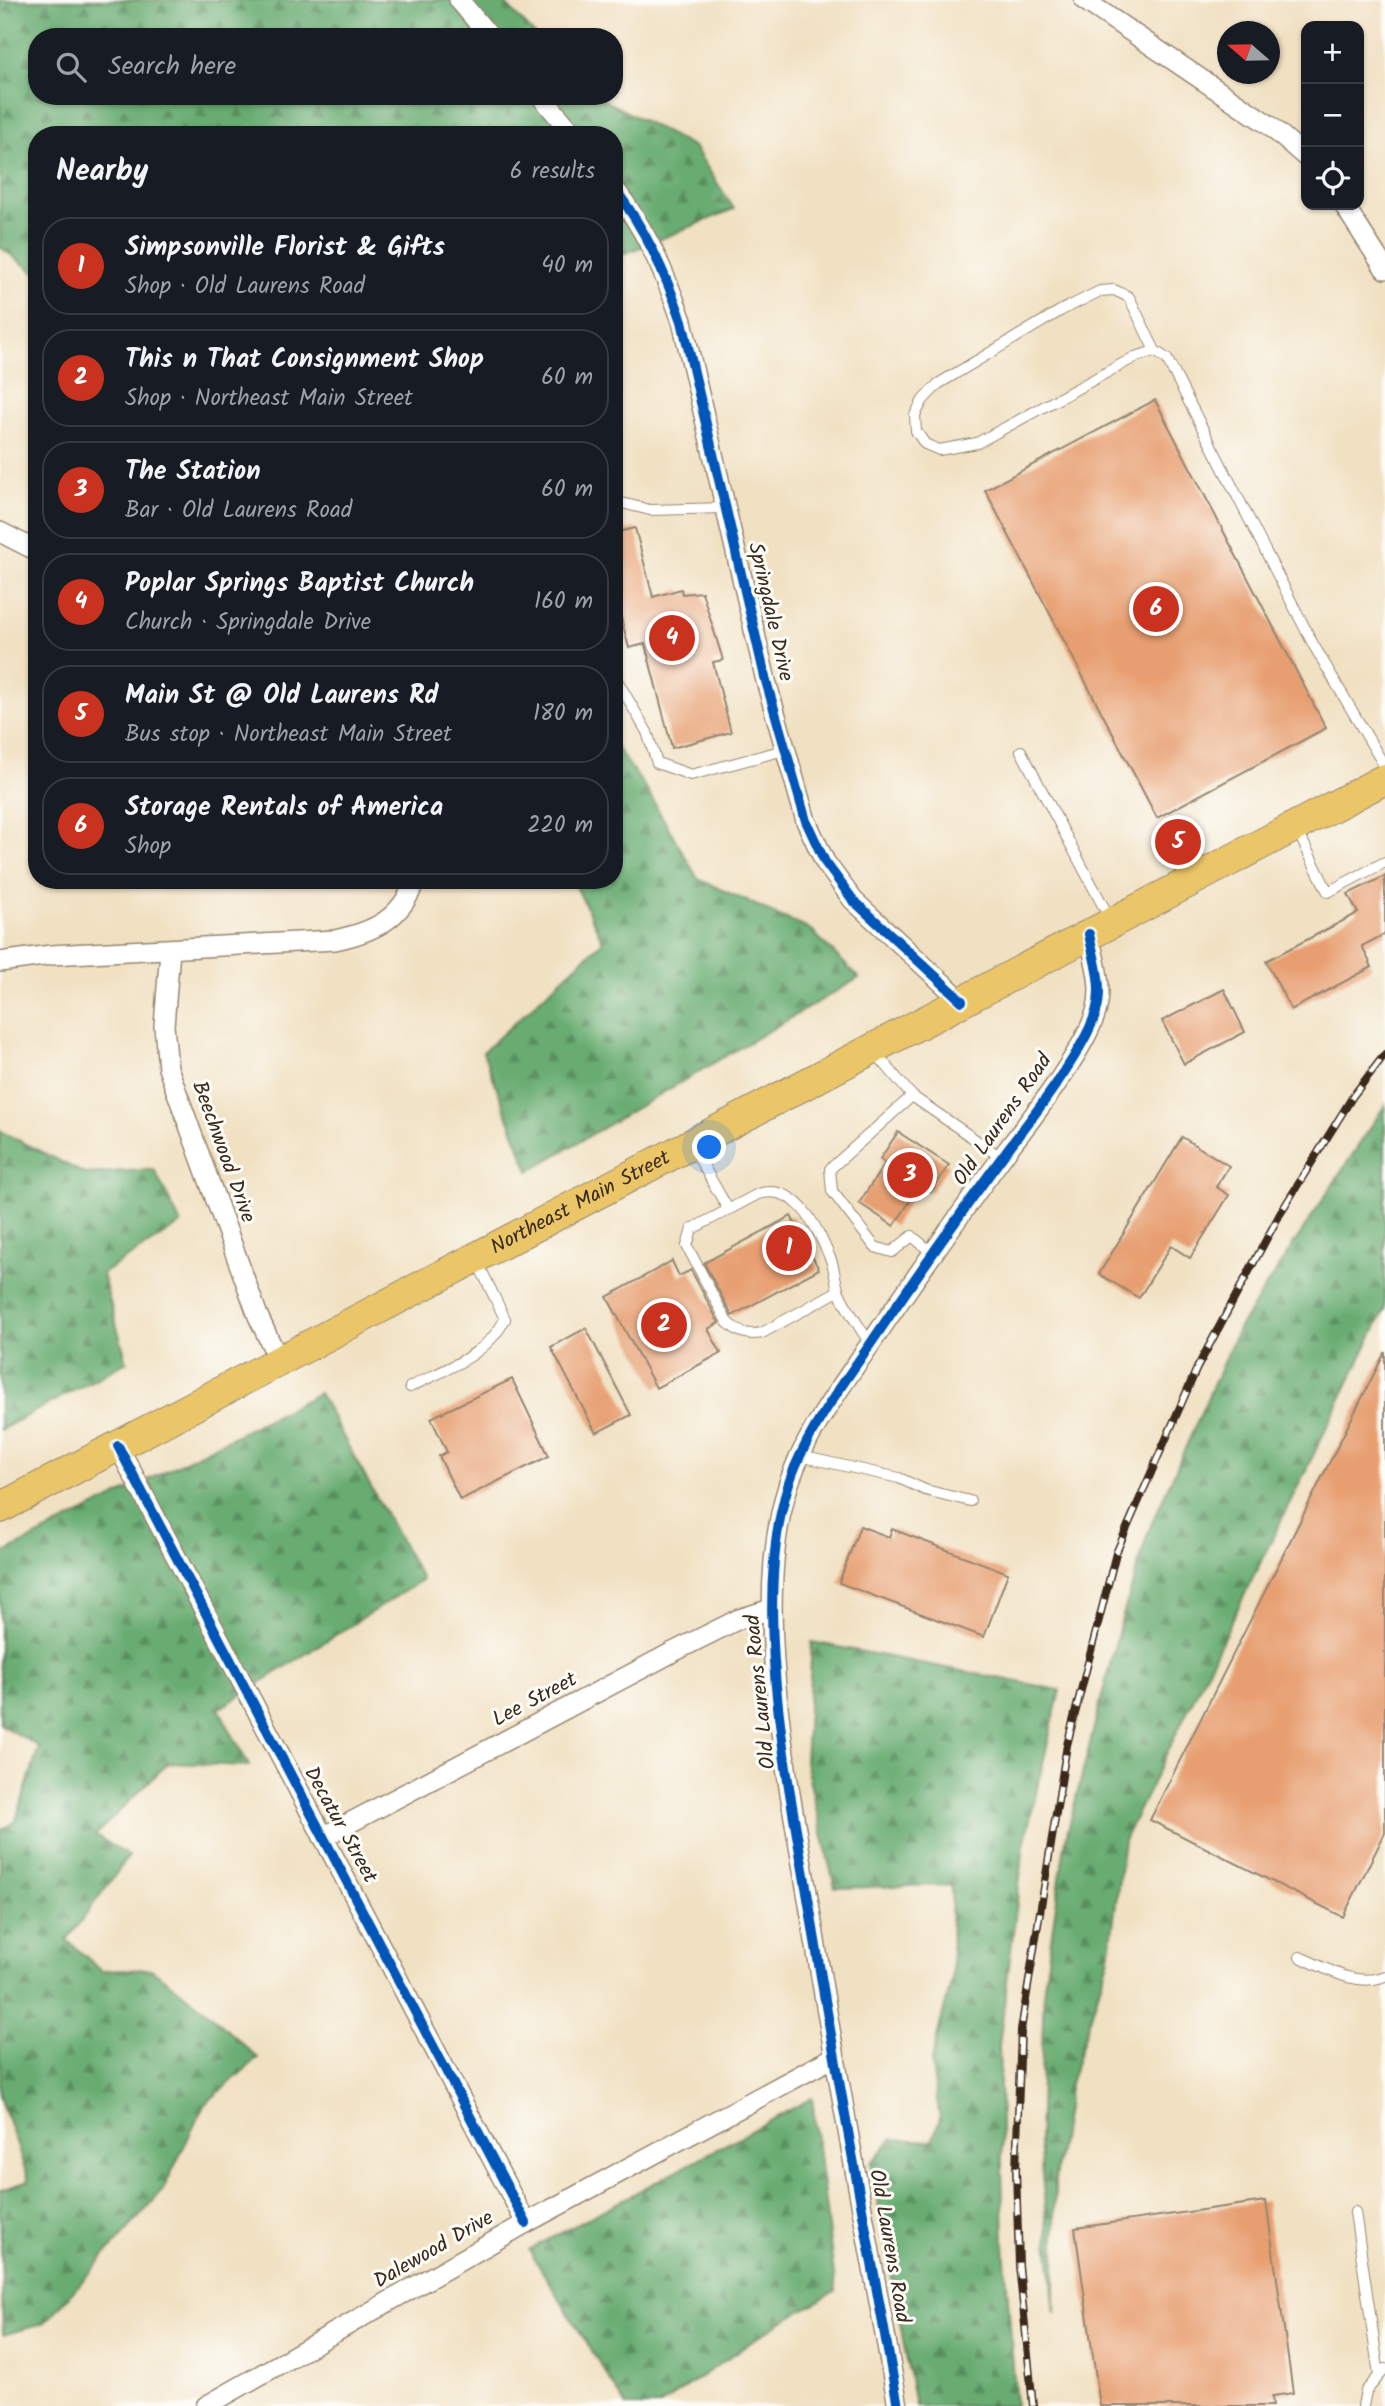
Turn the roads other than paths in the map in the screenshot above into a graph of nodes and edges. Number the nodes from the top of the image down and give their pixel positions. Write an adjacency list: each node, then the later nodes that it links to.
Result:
1 (459, 0): 3 (street)
2 (1084, 0): 6 (street)
3 (482, 28)
4 (549, 105): 5 (street)
5 (566, 126)
6 (1301, 152)
7 (623, 201): 12 (street, Springdale Drive)
8 (1347, 210): 9 (street)
9 (1383, 261)
10 (1155, 351): 10 (lane); 18 (lane)
11 (623, 503): 12 (lane)
12 (726, 508): 16 (street, Springdale Drive)
13 (0, 532): 14 (street)
14 (28, 546)
15 (623, 691): 16 (lane)
16 (784, 750): 26 (street, Springdale Drive)
17 (1021, 751): 23 (lane)
18 (1385, 767)
19 (1385, 779): 20 (main road, Northeast Main Street)
20 (1295, 826): 21 (lane); 23 (main road, Northeast Main Street)
21 (1385, 862)
22 (410, 889): 24 (street)
23 (1100, 928): 26 (main road, Northeast Main Street); 30 (street, Old Laurens Road)
24 (170, 950): 25 (street); 36 (street, Beechwood Drive)
25 (0, 962)
26 (962, 1001): 27 (main road, Northeast Main Street)
27 (872, 1049): 28 (lane); 29 (main road, Northeast Main Street)
28 (912, 1096): 30 (lane); 32 (lane)
29 (692, 1145): 31 (lane); 33 (main road, Northeast Main Street)
30 (1002, 1158): 32 (street, Old Laurens Road)
31 (728, 1209): 34 (lane); 34 (lane)
32 (932, 1252): 35 (street, Old Laurens Road)
33 (476, 1259): 36 (main road, Northeast Main Street); 37 (lane)
34 (838, 1291): 35 (lane)
35 (870, 1344): 39 (street, Old Laurens Road)
36 (279, 1361): 38 (main road, Northeast Main Street)
37 (410, 1387)
38 (118, 1446): 41 (main road, Northeast Main Street); 43 (street, Decatur Street)
39 (800, 1456): 40 (lane); 42 (street, Old Laurens Road)
40 (970, 1501)
41 (0, 1508)
42 (771, 1609): 43 (street, Lee Street); 46 (street, Old Laurens Road)
43 (323, 1837): 48 (street, Decatur Street)
44 (1300, 1957): 45 (lane)
45 (1385, 1976)
46 (834, 2057): 48 (street, Dalewood Drive); 51 (street, Old Laurens Road)
47 (1355, 2212): 49 (lane)
48 (526, 2223): 50 (street, Dalewood Drive)
49 (1382, 2372): 52 (lane)
50 (206, 2406)
51 (898, 2406)
52 (1363, 2406)

